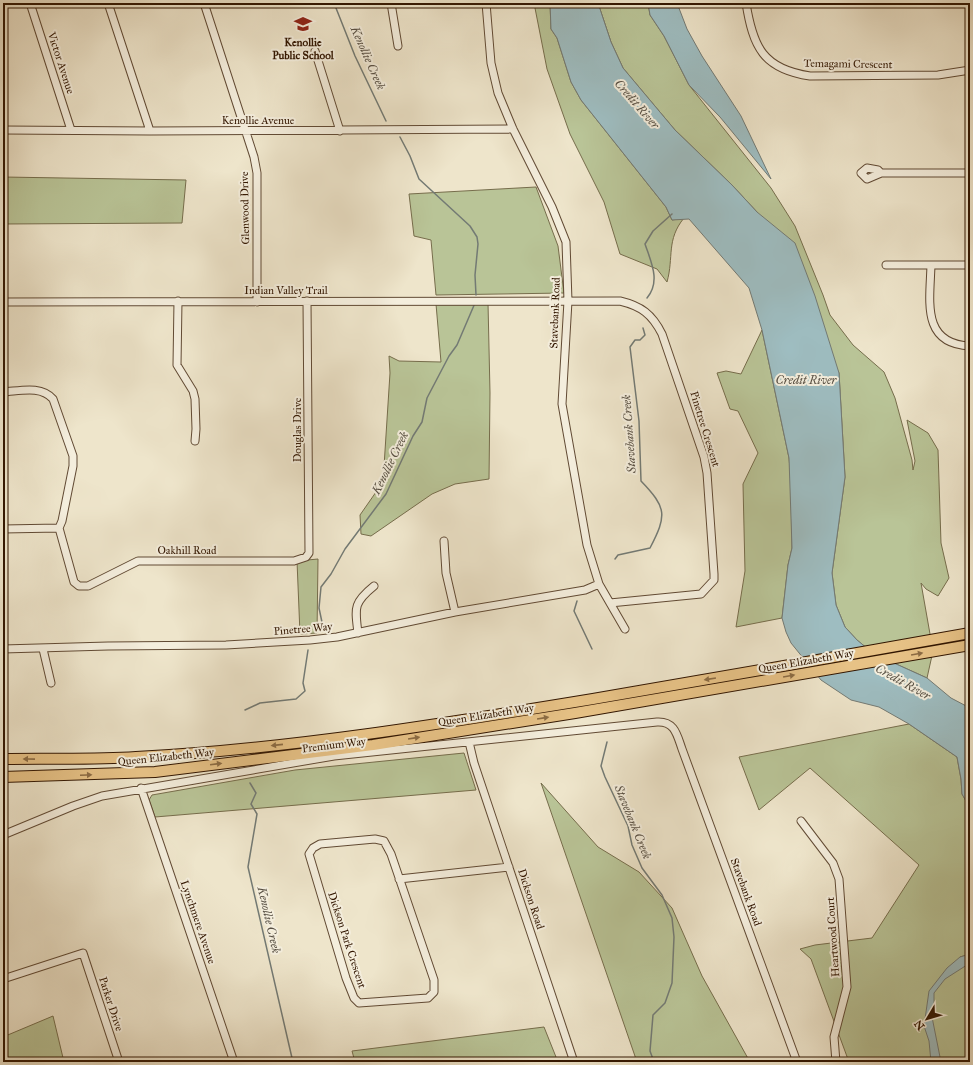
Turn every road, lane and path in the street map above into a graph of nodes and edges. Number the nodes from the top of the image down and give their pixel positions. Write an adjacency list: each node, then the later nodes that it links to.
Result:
1 (30, 3): 12 (street, Victor Avenue)
2 (108, 3): 13 (street)
3 (204, 3): 14 (street, Glenwood Drive)
4 (391, 3): 7 (street)
5 (486, 3): 10 (street, Stavebank Road)
6 (746, 3): 9 (street, Temagami Crescent)
7 (398, 46)
8 (315, 52): 15 (street)
9 (970, 70)
10 (513, 129): 15 (street, Kenollie Avenue); 21 (street, Stavebank Road)
11 (3, 130): 12 (street, Kenollie Avenue)
12 (71, 130): 13 (street, Kenollie Avenue)
13 (150, 131): 14 (street, Kenollie Avenue)
14 (245, 131): 15 (street, Kenollie Avenue); 25 (street, Glenwood Drive)
15 (340, 131)
16 (881, 173): 17 (street)
17 (970, 173)
18 (886, 265): 19 (street)
19 (931, 265): 20 (street); 26 (street)
20 (970, 265)
21 (568, 300): 23 (street, Indian Valley Trail); 33 (street, Stavebank Road); 35 (street, Pinetree Crescent)
22 (178, 301): 24 (street, Indian Valley Trail); 25 (street, Indian Valley Trail); 28 (street)
23 (307, 301): 25 (street, Indian Valley Trail); 32 (street, Douglas Drive)
24 (3, 302)
25 (257, 302)
26 (970, 346)
27 (3, 392): 29 (street)
28 (195, 441)
29 (58, 528): 30 (street); 32 (street, Oakhill Road)
30 (3, 529)
31 (444, 541): 36 (street)
32 (306, 557)
33 (599, 584): 35 (street, Stavebank Road); 36 (street, Pinetree Way)
34 (374, 586): 38 (street)
35 (610, 602): 37 (street, Stavebank Road)
36 (454, 612): 38 (street, Pinetree Way)
37 (625, 629)
38 (358, 633): 42 (street, Pinetree Way)
39 (970, 633): 43 (highway, Queen Elizabeth Way)
40 (970, 645): 43 (highway, Queen Elizabeth Way, one-way to 40)
41 (3, 649): 42 (street, Pinetree Way)
42 (43, 649): 44 (street)
43 (750, 678): 47 (highway, Queen Elizabeth Way, one-way to 47); 48 (highway, Queen Elizabeth Way, one-way to 43)
44 (51, 683)
45 (674, 729): 46 (street, Premium Way); 58 (street, Stavebank Road)
46 (469, 742): 49 (street, Premium Way); 52 (street, Dickson Road)
47 (3, 759)
48 (3, 777)
49 (141, 788): 51 (street, Premium Way); 56 (street, Lynchmere Avenue)
50 (800, 821): 59 (street, Heartwood Court)
51 (3, 835)
52 (509, 867): 53 (street); 57 (street, Dickson Road)
53 (399, 879): 53 (street, Dickson Park Crescent)
54 (3, 979): 55 (street, Parker Drive)
55 (119, 1062)
56 (234, 1062)
57 (574, 1062)
58 (797, 1062)
59 (836, 1062)

